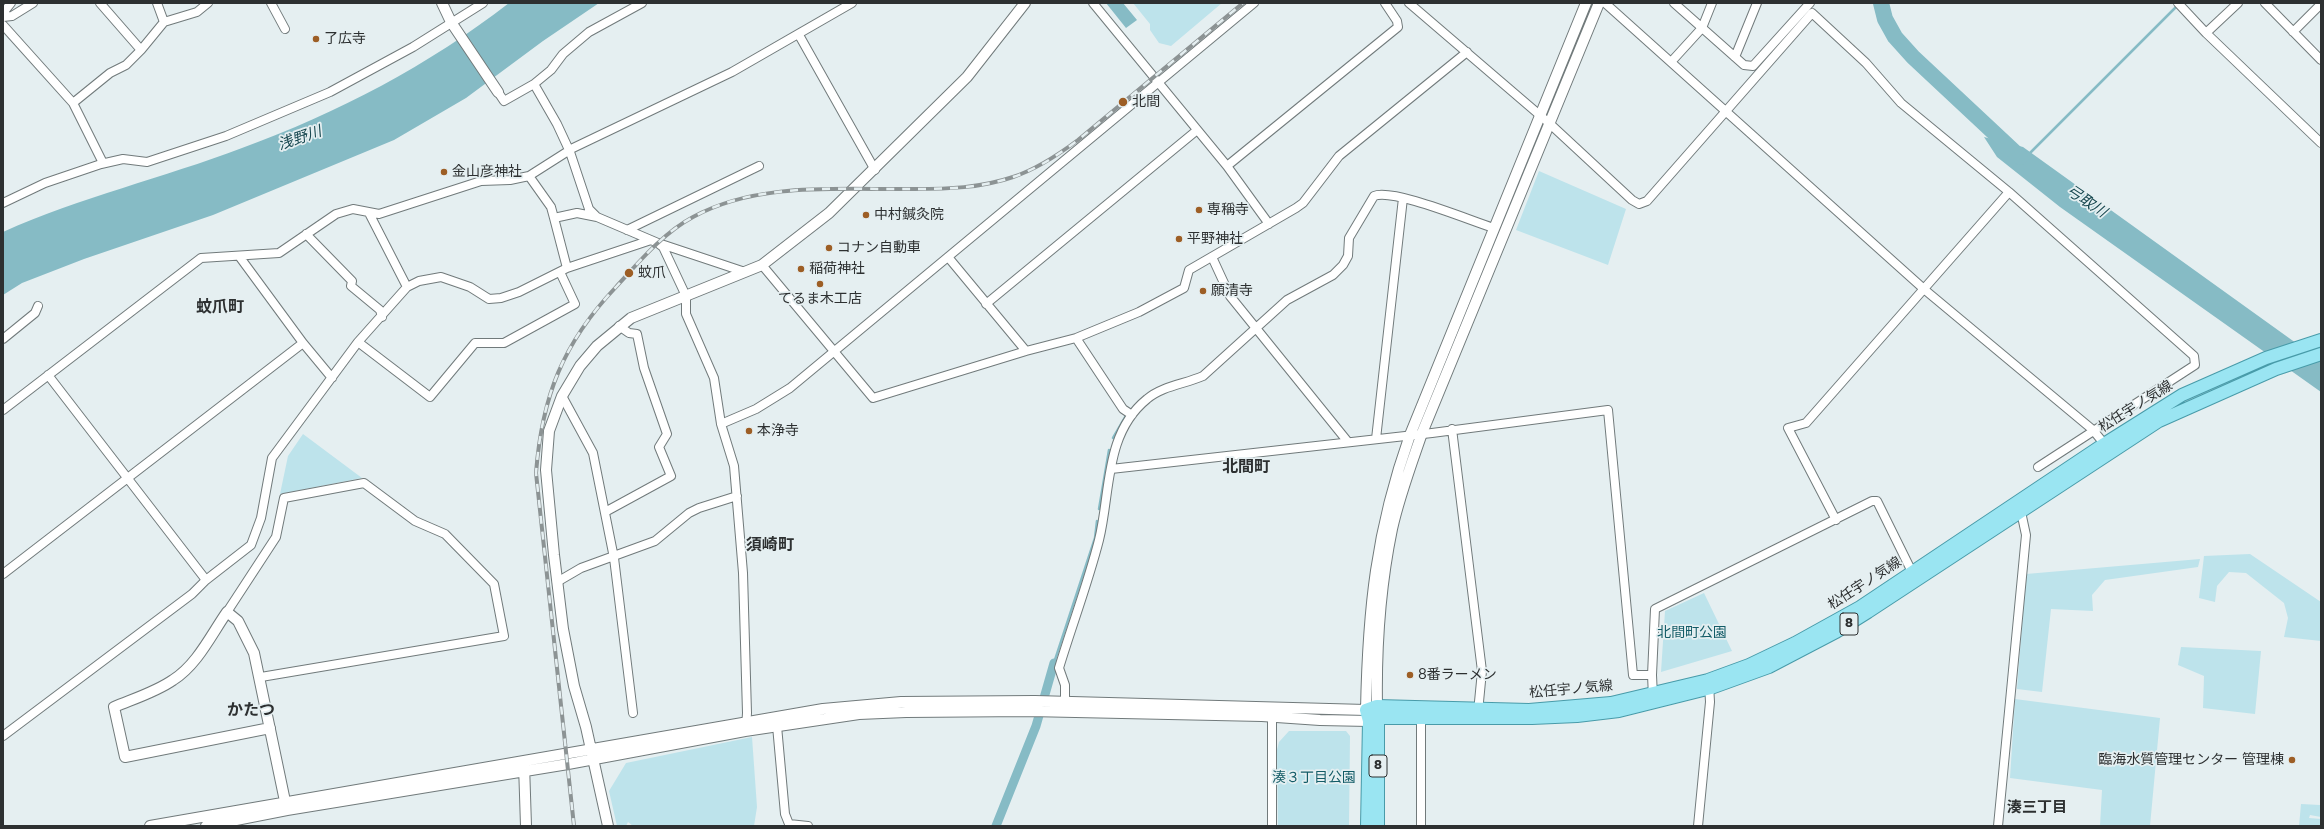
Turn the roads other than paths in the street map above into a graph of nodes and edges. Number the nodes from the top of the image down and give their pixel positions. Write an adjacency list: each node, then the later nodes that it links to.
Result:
1 (11, 3): 27 (street)
2 (33, 3): 28 (street)
3 (100, 3): 37 (street)
4 (157, 3): 29 (street)
5 (208, 3): 29 (street)
6 (271, 3): 33 (street)
7 (442, 3): 30 (street)
8 (483, 3): 30 (street)
9 (642, 3): 43 (street)
10 (852, 3): 36 (street)
11 (1025, 3): 55 (street)
12 (1093, 3): 42 (street)
13 (1254, 3): 42 (street)
14 (1385, 3): 54 (street)
15 (1409, 3): 38 (street)
16 (1586, 3): 47 (street)
17 (1599, 3): 48 (street)
18 (1605, 3): 41 (street)
19 (1674, 3): 32 (street)
20 (1712, 3): 32 (street)
21 (1757, 3): 39 (street)
22 (1810, 3): 39 (street)
23 (2238, 3): 35 (street)
24 (2265, 3): 34 (street)
25 (2321, 4): 34 (street)
26 (2180, 5): 35 (street)
27 (3, 13)
28 (3, 17)
29 (164, 22): 37 (street)
30 (452, 24): 44 (street); 52 (street)
31 (3, 25): 45 (street)
32 (1702, 28): 39 (street); 41 (street)
33 (285, 29)
34 (2293, 32): 40 (street)
35 (2206, 33): 50 (street)
36 (798, 35): 51 (street); 55 (street)
37 (141, 50): 45 (street)
38 (1467, 52): 47 (street); 63 (street)
39 (1735, 57)
40 (2321, 60)
41 (1671, 62): 46 (street)
42 (1160, 83): 49 (street); 69 (street)
43 (534, 84): 44 (street); 51 (street)
44 (498, 92)
45 (73, 103): 52 (street)
46 (1725, 110): 48 (street); 57 (street); 75 (street)
47 (1540, 115): 48 (street); 64 (street)
48 (1549, 122): 98 (street)
49 (1196, 131): 54 (street); 77 (street)
50 (2321, 143)
51 (570, 152): 56 (street); 61 (street)
52 (103, 163): 59 (street)
53 (759, 166): 65 (street)
54 (1227, 166): 63 (street)
55 (875, 170): 71 (street)
56 (529, 176): 60 (street); 62 (street)
57 (2009, 192): 75 (street); 97 (street)
58 (1403, 198): 64 (street); 81 (street); 100 (street)
59 (3, 203)
60 (369, 213): 66 (street); 74 (street)
61 (597, 217): 62 (street); 65 (street)
62 (554, 218): 72 (street)
63 (1269, 224): 70 (street)
64 (1494, 228): 99 (street)
65 (627, 230): 67 (street)
66 (306, 234): 68 (street); 79 (street)
67 (655, 241): 72 (street); 73 (street); 76 (street)
68 (239, 256): 86 (street); 90 (street)
69 (948, 257): 77 (street); 88 (street)
70 (1212, 257): 81 (street); 82 (street)
71 (762, 265): 73 (street); 88 (street)
72 (564, 270): 74 (street); 85 (street)
73 (745, 272): 76 (street)
74 (407, 287): 79 (street)
75 (1925, 290): 97 (street); 109 (street)
76 (686, 296): 80 (street); 95 (street)
77 (986, 304): 87 (street)
78 (38, 306): 83 (street)
79 (382, 317): 85 (street)
80 (619, 326): 92 (street); 108 (street)
81 (1254, 328): 94 (street); 101 (street)
82 (1076, 338): 87 (street); 94 (street)
83 (3, 339)
84 (2321, 340): 102 (main road, 松任宇ノ気線 / 8)
85 (358, 342): 91 (street)
86 (303, 343): 91 (street); 105 (street)
87 (1026, 351): 88 (street)
88 (834, 352): 95 (street)
89 (2321, 354): 102 (main road, 松任宇ノ気線 / 8)
90 (48, 375): 93 (street); 105 (street)
91 (332, 378): 113 (street)
92 (562, 396): 108 (street); 114 (street)
93 (3, 410)
94 (1132, 415): 104 (street)
95 (720, 424): 106 (street)
96 (1452, 429): 98 (street); 116 (street); 123 (street)
97 (2093, 430): 102 (street); 103 (street)
98 (1422, 433): 99 (street); 125 (street)
99 (1410, 435): 100 (street); 125 (street)
100 (1376, 439): 101 (street)
101 (1348, 442): 104 (street)
102 (2107, 448): 107 (main road, 松任宇ノ気線 / 8)
103 (2038, 467)
104 (1111, 469): 120 (street)
105 (128, 478): 111 (street); 113 (street)
106 (737, 496): 110 (street); 129 (street)
107 (2020, 508): 112 (main road, 松任宇ノ気線 / 8); 145 (street)
108 (605, 512): 110 (street)
109 (1836, 520): 112 (street); 116 (street)
110 (614, 556): 114 (street); 124 (street)
111 (3, 574)
112 (1914, 576): 118 (main road, 松任宇ノ気線 / 8)
113 (206, 580): 131 (street)
114 (557, 582): 132 (street)
115 (227, 612): 117 (street); 117 (street); 130 (street)
116 (1652, 675): 119 (street)
117 (261, 677): 130 (street)
118 (1709, 684): 119 (main road, 松任宇ノ気線 / 8); 144 (street)
119 (1653, 699): 123 (main road, 松任宇ノ気線 / 8)
120 (1061, 701): 121 (street); 122 (street); 129 (street)
121 (1272, 706): 125 (street); 127 (street)
122 (1066, 712): 127 (street); 128 (street)
123 (1478, 712): 126 (main road, 松任宇ノ気線 / 8)
124 (633, 713)
125 (1373, 714): 126 (main road, 松任宇ノ気線 / 8); 127 (street); 141 (main road, 8); 142 (main road, 8)
126 (1421, 714): 143 (street)
127 (1272, 716): 140 (street)
128 (777, 726): 129 (street); 139 (street)
129 (746, 727): 132 (street)
130 (270, 728): 134 (street)
131 (3, 736)
132 (592, 755): 133 (street); 138 (street)
133 (524, 765): 134 (street); 137 (street)
134 (286, 806): 135 (street); 136 (street)
135 (150, 826)
136 (206, 826)
137 (526, 826)
138 (608, 826)
139 (808, 826)
140 (1272, 826)
141 (1367, 826)
142 (1378, 826)
143 (1421, 826)
144 (1698, 826)
145 (1998, 826)

